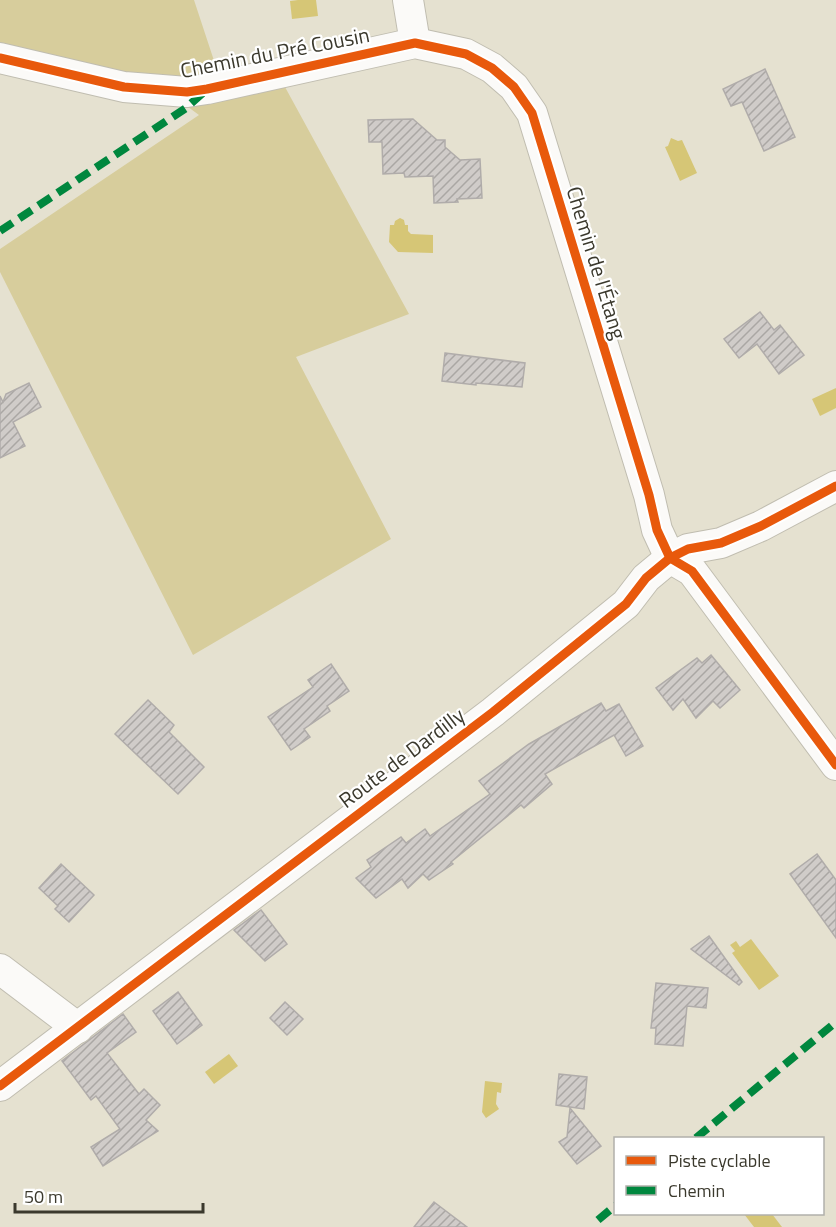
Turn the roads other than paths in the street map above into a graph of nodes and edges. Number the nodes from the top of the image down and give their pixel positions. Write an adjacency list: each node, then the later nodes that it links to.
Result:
1 (408, 0): 2 (street)
2 (415, 44): 3 (street, Chemin du Pré Cousin); 5 (street, Chemin de l'Étang)
3 (0, 58)
4 (836, 486): 5 (street, Route de Dardilly)
5 (670, 558): 6 (street); 8 (street, Route de Dardilly)
6 (836, 765)
7 (0, 969): 8 (street)
8 (78, 1028): 9 (street, Route de Dardilly)
9 (0, 1086)

